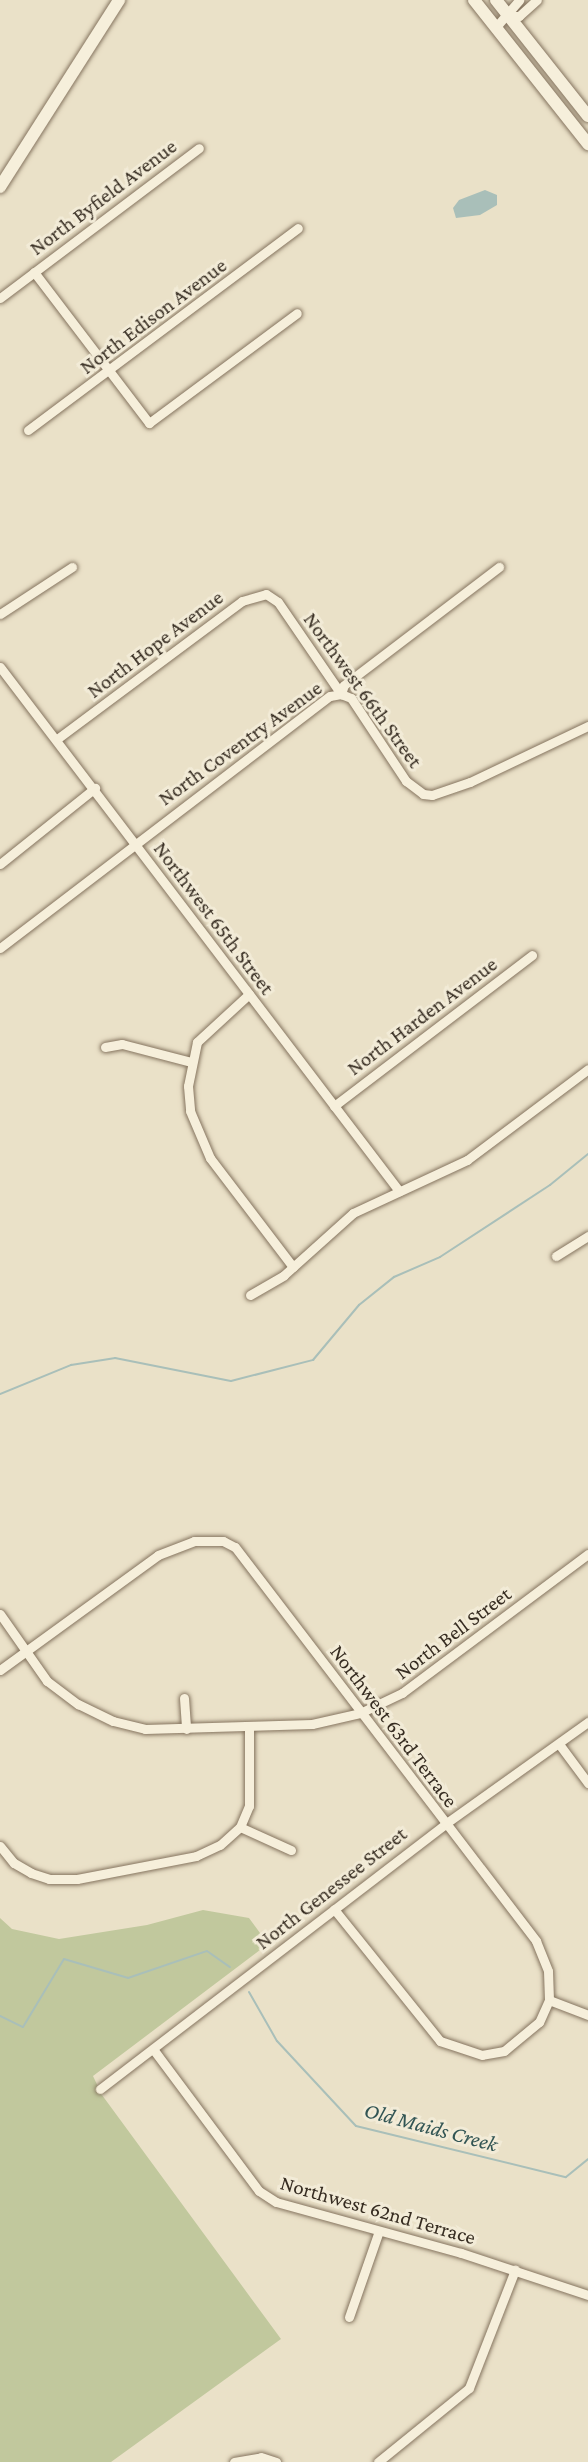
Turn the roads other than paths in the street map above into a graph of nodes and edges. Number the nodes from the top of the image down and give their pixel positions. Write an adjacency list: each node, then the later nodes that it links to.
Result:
1 (119, 0): 11 (main road)
2 (474, 0): 7 (main road)
3 (495, 0): 6 (main road)
4 (519, 0): 6 (street)
5 (537, 0): 6 (street)
6 (508, 16): 7 (street); 8 (main road)
7 (495, 28): 9 (main road)
8 (588, 116)
9 (588, 144)
10 (199, 148): 13 (street, North Byfield Avenue)
11 (0, 187)
12 (298, 228): 16 (street, North Edison Avenue)
13 (34, 272): 14 (street, North Byfield Avenue); 16 (street)
14 (0, 298)
15 (297, 313): 16 (street)
16 (108, 372): 17 (street, North Edison Avenue)
17 (28, 430)
18 (72, 567): 21 (street)
19 (499, 567): 23 (street, North Coventry Avenue)
20 (278, 602): 23 (street, Northwest 66th Street); 25 (street, North Hope Avenue)
21 (0, 615)
22 (0, 667): 25 (street, Northwest 65th Street)
23 (341, 694): 24 (street, Northwest 66th Street); 27 (street, North Coventry Avenue)
24 (588, 726)
25 (57, 739): 26 (street, Northwest 65th Street)
26 (95, 788): 27 (street, Northwest 65th Street); 28 (street)
27 (134, 843): 29 (street, North Coventry Avenue); 31 (street, Northwest 65th Street)
28 (0, 864)
29 (0, 948)
30 (532, 955): 35 (street, North Harden Avenue)
31 (249, 994): 33 (street); 35 (street, Northwest 65th Street)
32 (105, 1047): 33 (street)
33 (191, 1062): 39 (street)
34 (588, 1069): 36 (street)
35 (334, 1106): 36 (street, Northwest 65th Street)
36 (399, 1191): 39 (street)
37 (588, 1236): 38 (street)
38 (556, 1256)
39 (293, 1267): 40 (street)
40 (250, 1295)
41 (588, 1554): 46 (street, North Bell Street)
42 (0, 1614): 43 (street, North Bell Street)
43 (25, 1651): 44 (street); 46 (street, Northwest 63rd Terrace); 49 (street, North Bell Street)
44 (0, 1670)
45 (184, 1698): 49 (street)
46 (360, 1713): 48 (street, North Bell Street); 52 (street, Northwest 63rd Terrace)
47 (588, 1722): 50 (street, North Genessee Street)
48 (249, 1728): 49 (street, North Bell Street); 53 (street)
49 (186, 1729)
50 (560, 1744): 51 (street); 52 (street, North Genessee Street)
51 (588, 1783)
52 (445, 1824): 56 (street, North Genessee Street); 57 (street, Northwest 63rd Terrace)
53 (240, 1827): 54 (street); 55 (street)
54 (0, 1846)
55 (291, 1850)
56 (334, 1909): 57 (street); 59 (street, North Genessee Street)
57 (549, 2000): 58 (street)
58 (588, 2015)
59 (153, 2049): 60 (street, North Genessee Street); 61 (street, Northwest 62nd Terrace)
60 (100, 2089)
61 (379, 2231): 62 (street, Northwest 62nd Terrace); 64 (street)
62 (515, 2270): 63 (street, Northwest 62nd Terrace); 67 (street)
63 (588, 2295)
64 (349, 2318)
65 (234, 2462): 66 (street)
66 (276, 2462)
67 (378, 2462)

